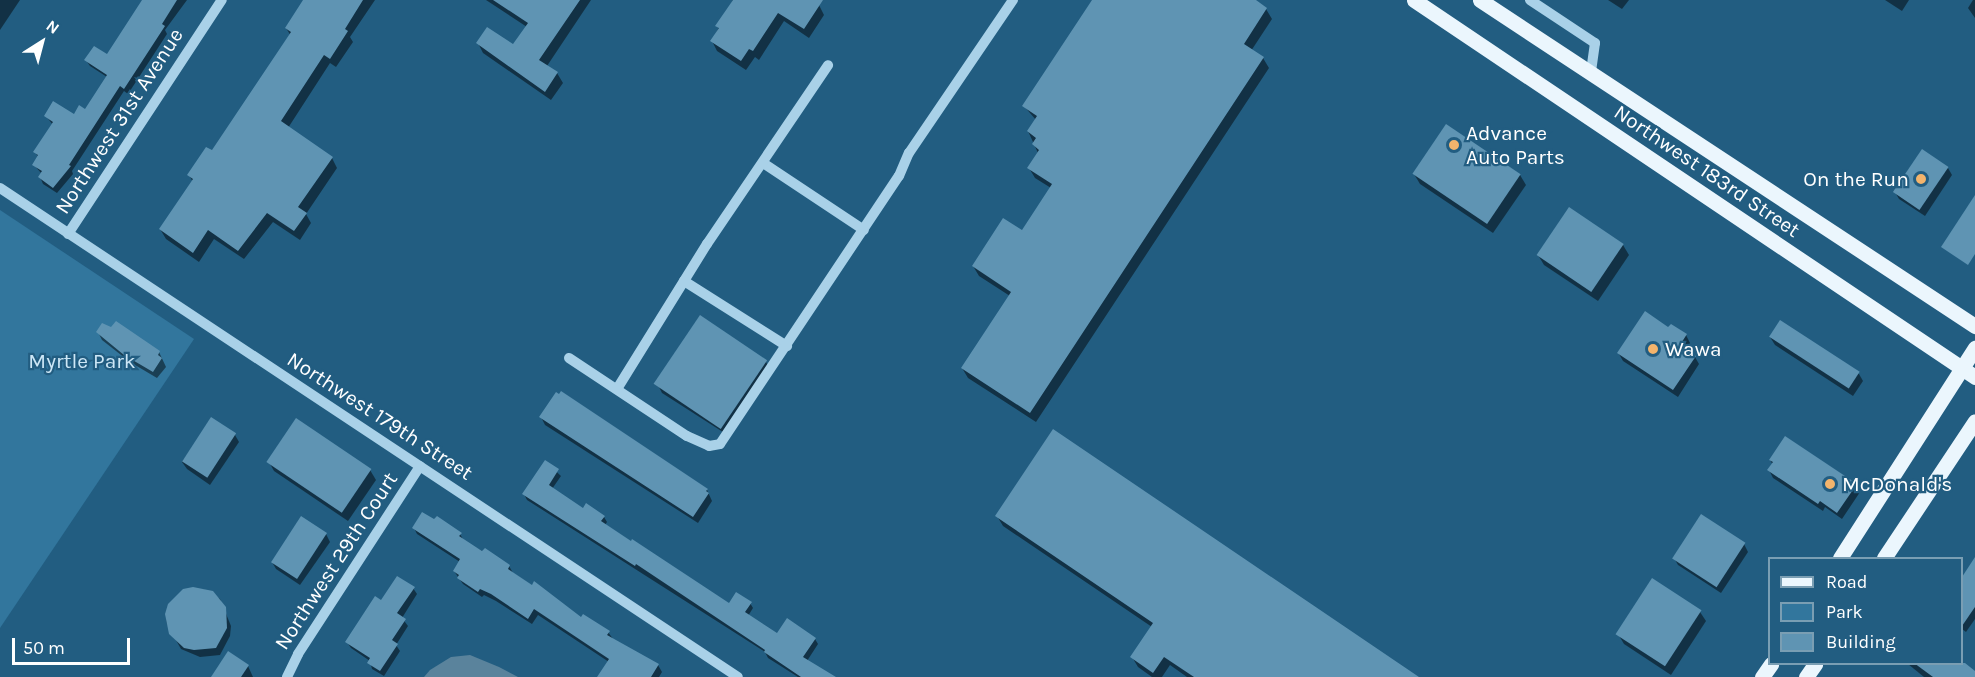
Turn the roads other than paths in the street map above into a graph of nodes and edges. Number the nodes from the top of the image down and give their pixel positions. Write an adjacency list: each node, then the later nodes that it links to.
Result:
1 (222, 0): 11 (street, Northwest 31st Avenue)
2 (1013, 0): 10 (street)
3 (1414, 0): 17 (main road, Northwest 183rd Street)
4 (1480, 0): 7 (main road, Northwest 183rd Street)
5 (1530, 0): 7 (street)
6 (828, 65): 8 (street)
7 (1591, 71): 13 (main road, Northwest 183rd Street)
8 (763, 163): 10 (street); 12 (street)
9 (0, 188): 11 (street, Northwest 179th Street)
10 (864, 230): 14 (street)
11 (68, 234): 20 (street, Northwest 179th Street)
12 (684, 280): 14 (street); 18 (street)
13 (1975, 326)
14 (787, 346): 18 (street)
15 (1975, 348): 17 (main road)
16 (569, 357): 18 (street)
17 (1969, 373): 21 (main road)
18 (616, 389)
19 (1975, 421): 22 (main road)
20 (420, 466): 23 (street, Northwest 29th Court); 24 (street, Northwest 179th Street)
21 (1841, 557)
22 (1885, 557)
23 (287, 677)
24 (738, 677)

